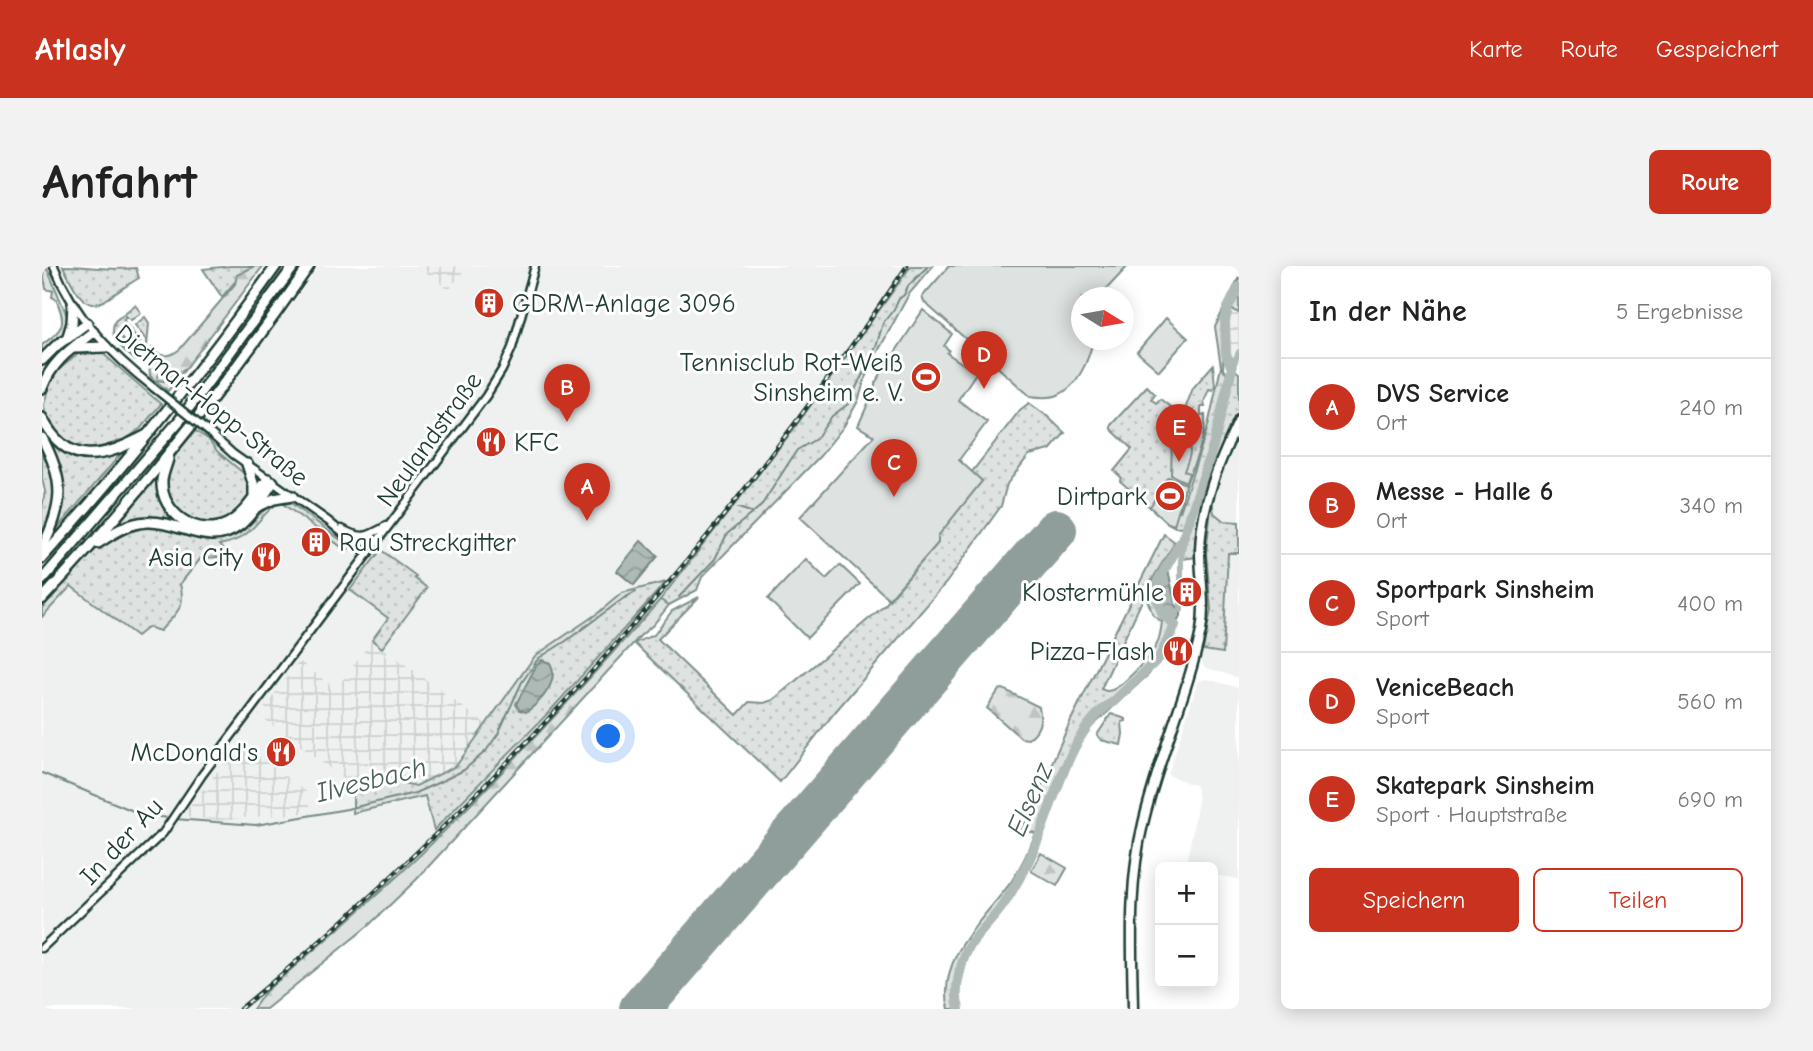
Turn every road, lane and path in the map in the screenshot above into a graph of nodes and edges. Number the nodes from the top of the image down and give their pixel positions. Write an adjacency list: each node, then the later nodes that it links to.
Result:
1 (54, 266): 6 (street, Dietmar-Hopp-Straße)
2 (276, 266): 16 (highway)
3 (294, 266): 30 (highway)
4 (309, 266): 18 (highway)
5 (535, 266): 25 (street, Neulandstraße)
6 (73, 304): 7 (street, Dietmar-Hopp-Straße); 9 (highway)
7 (87, 323): 8 (street, Dietmar-Hopp-Straße); 9 (highway)
8 (93, 332): 10 (street, Dietmar-Hopp-Straße); 11 (highway)
9 (68, 337): 12 (highway)
10 (106, 347): 11 (highway); 19 (street, Dietmar-Hopp-Straße, bridge)
11 (70, 349): 13 (highway)
12 (42, 360)
13 (42, 388)
14 (42, 418): 16 (highway)
15 (1239, 420): 34 (main road)
16 (152, 432): 29 (highway)
17 (42, 438): 26 (highway)
18 (169, 454): 21 (highway); 27 (highway)
19 (247, 464): 20 (street, Dietmar-Hopp-Straße); 21 (highway)
20 (270, 480): 21 (highway); 22 (street, Dietmar-Hopp-Straße); 23 (highway)
21 (254, 496)
22 (292, 496): 23 (highway); 24 (street, Dietmar-Hopp-Straße)
23 (254, 509): 27 (highway)
24 (328, 521): 25 (street); 28 (street, Dietmar-Hopp-Straße)
25 (390, 524): 28 (street, Neulandstraße)
26 (42, 549)
27 (85, 552): 31 (highway)
28 (368, 554): 32 (street, Neulandstraße)
29 (42, 558)
30 (42, 580)
31 (42, 599)
32 (194, 786): 33 (street, In der Au)
33 (42, 948)
34 (1133, 1009)

